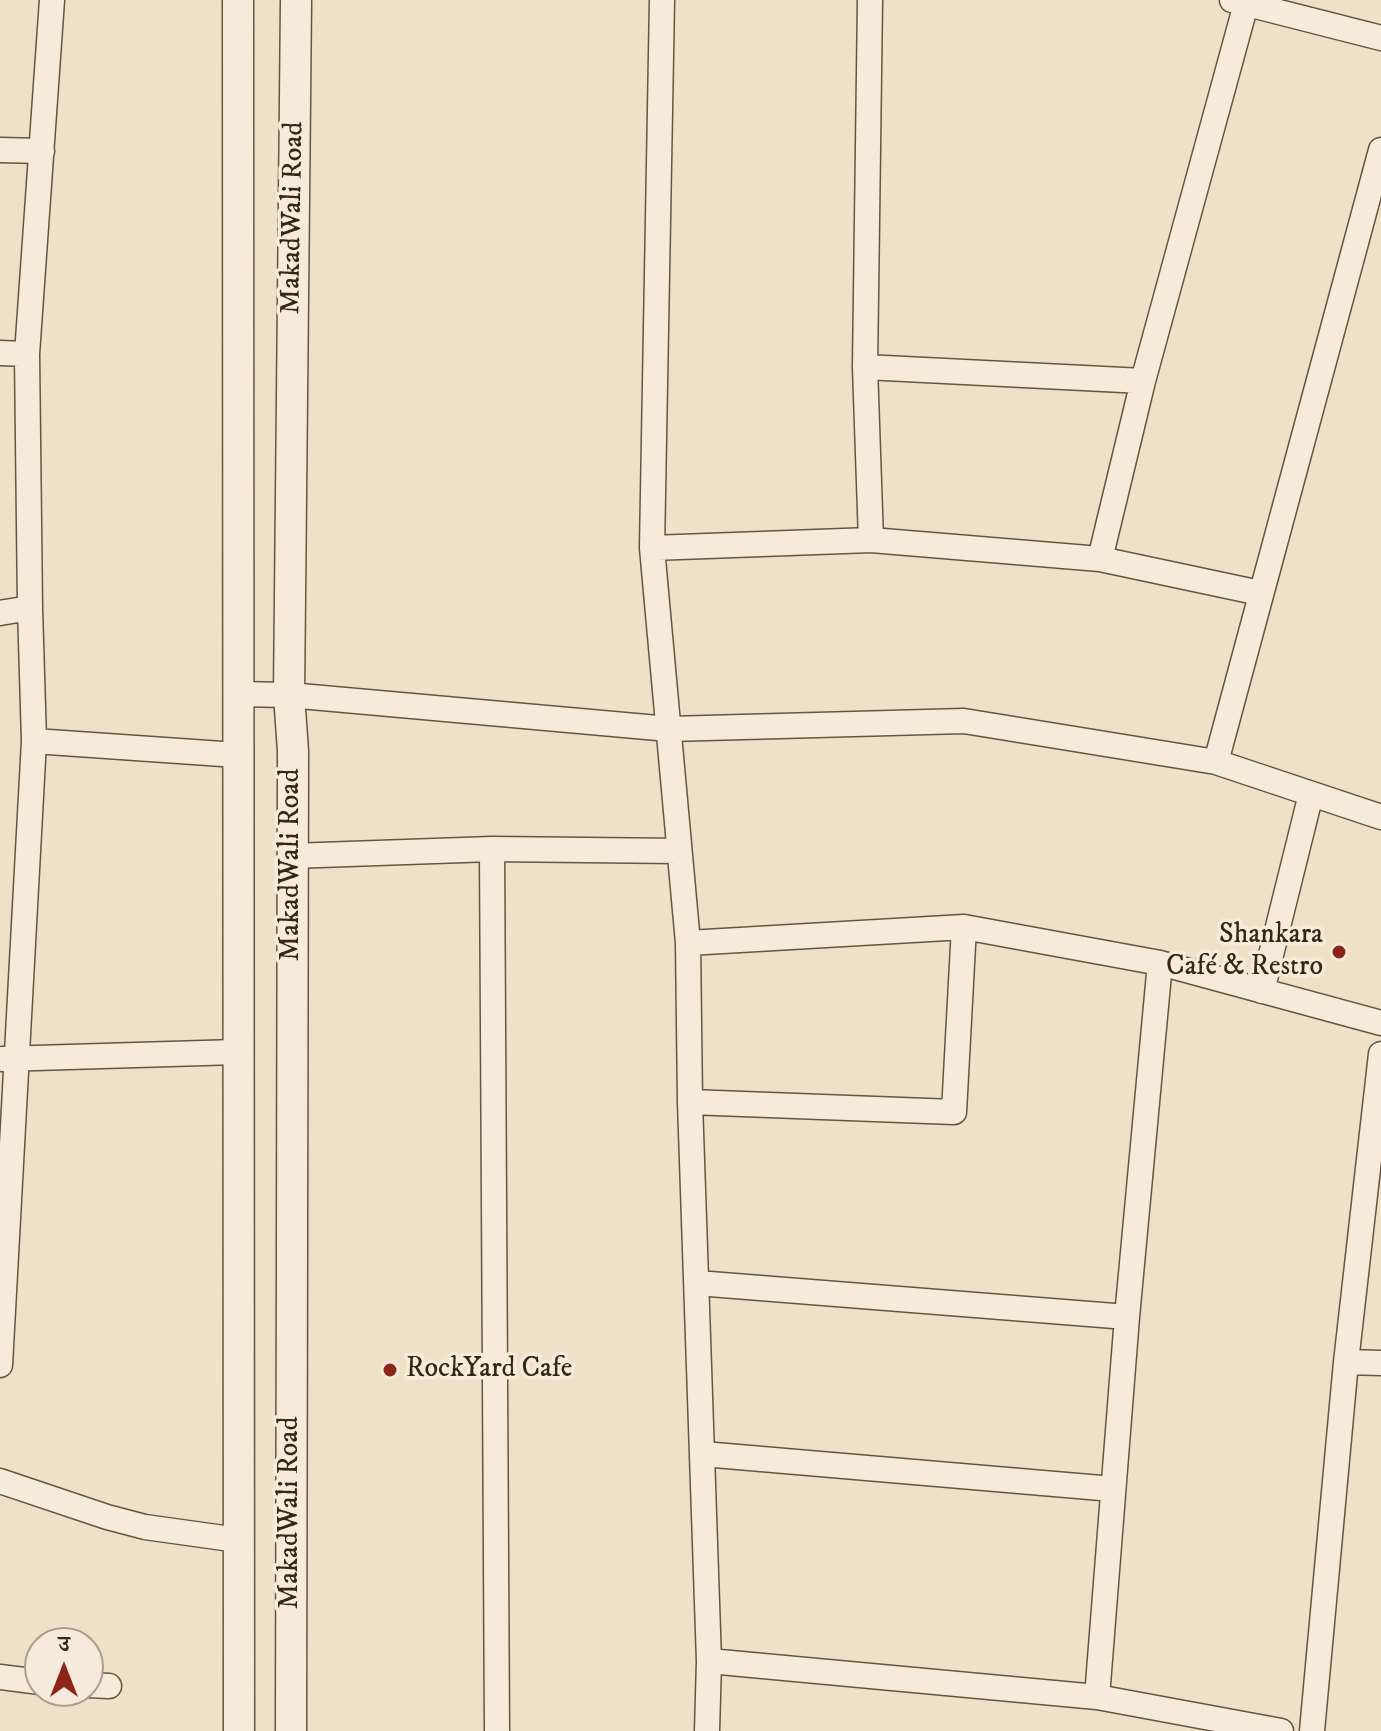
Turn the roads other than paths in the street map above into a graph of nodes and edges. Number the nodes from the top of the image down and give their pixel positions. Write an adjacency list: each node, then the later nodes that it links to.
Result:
1 (52, 0): 10 (street)
2 (238, 0): 21 (street)
3 (296, 0): 22 (street, MakadWali Road)
4 (662, 0): 16 (street)
5 (870, 0): 13 (street)
6 (1239, 2): 7 (street); 14 (street)
7 (1381, 38)
8 (0, 150): 10 (street)
9 (1381, 150): 18 (street)
10 (42, 151): 12 (street)
11 (0, 353): 12 (street)
12 (27, 354): 19 (street)
13 (865, 367): 14 (street); 15 (street)
14 (1143, 381): 17 (street)
15 (871, 540): 16 (street); 17 (street)
16 (652, 548): 23 (street)
17 (1100, 559): 18 (street)
18 (1260, 593): 26 (street)
19 (30, 608): 20 (street); 24 (street)
20 (0, 613)
21 (237, 694): 22 (street); 25 (street)
22 (289, 695): 23 (street); 31 (street, MakadWali Road)
23 (669, 729): 26 (street); 30 (street)
24 (34, 741): 25 (street); 39 (street)
25 (237, 755): 37 (street)
26 (1216, 762): 27 (street)
27 (1311, 794): 28 (street); 35 (street)
28 (1381, 817)
29 (492, 849): 30 (street); 31 (street); 57 (street)
30 (679, 851): 33 (street)
31 (291, 856): 56 (street, MakadWali Road)
32 (964, 927): 33 (street); 34 (street); 40 (street)
33 (688, 943): 40 (street)
34 (1160, 963): 35 (street); 43 (street)
35 (1262, 991): 36 (street)
36 (1381, 1023)
37 (237, 1052): 39 (street); 50 (street)
38 (1381, 1054): 44 (street)
39 (8, 1058): 41 (street)
40 (690, 1102): 42 (street)
41 (2, 1270): 46 (street)
42 (697, 1283): 43 (street); 47 (street)
43 (1127, 1317): 49 (street)
44 (1346, 1362): 45 (street); 60 (street)
45 (1381, 1363)
46 (0, 1365)
47 (703, 1454): 49 (street); 51 (street)
48 (0, 1481): 50 (street)
49 (1113, 1489): 54 (street)
50 (238, 1540): 55 (street)
51 (709, 1661): 54 (street); 58 (street)
52 (0, 1677): 53 (street)
53 (24, 1680)
54 (1097, 1697): 59 (street)
55 (239, 1731)
56 (291, 1731)
57 (497, 1731)
58 (707, 1731)
59 (1281, 1731)
60 (1312, 1731)

